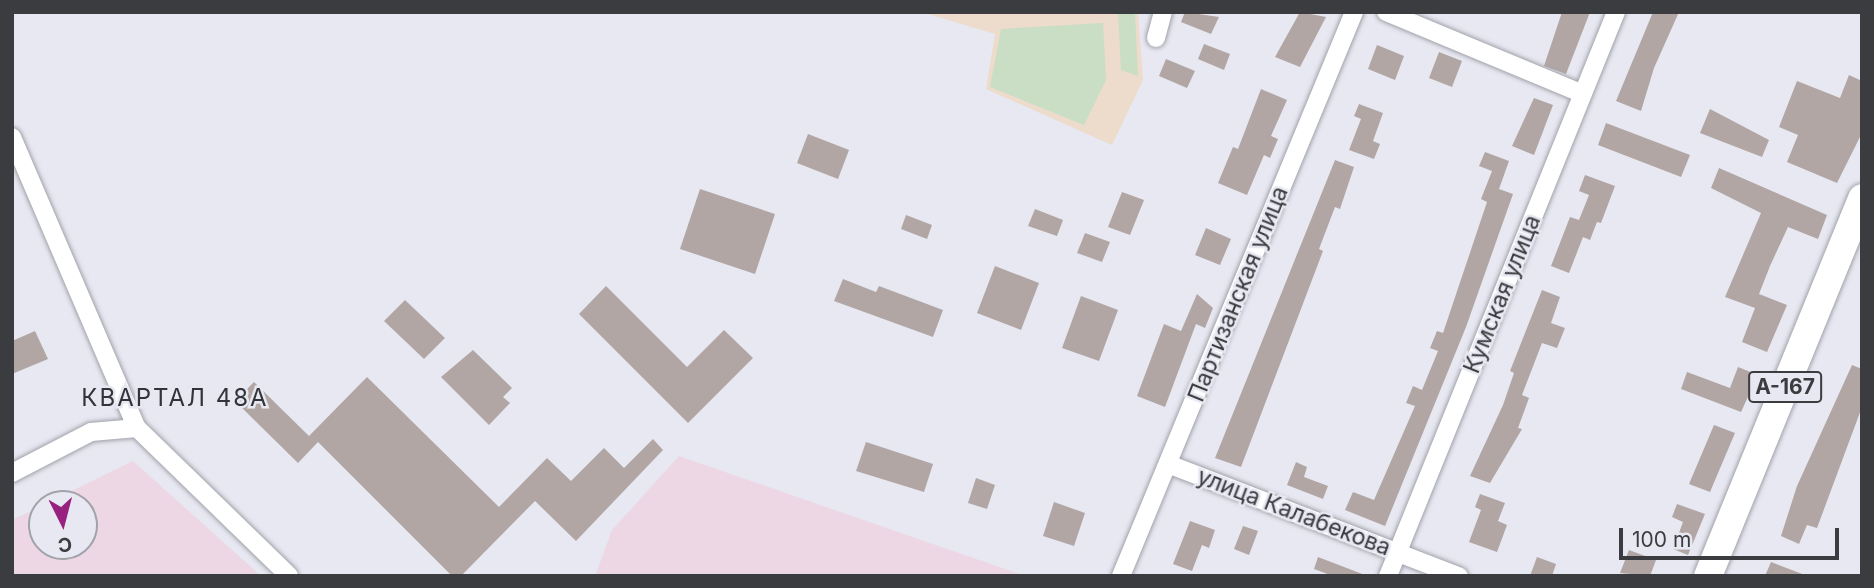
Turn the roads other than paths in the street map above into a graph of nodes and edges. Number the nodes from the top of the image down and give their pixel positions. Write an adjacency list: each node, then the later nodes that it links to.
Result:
1 (1163, 12): 5 (street)
2 (1354, 12): 10 (street, Партизанская улица)
3 (1386, 12): 6 (street)
4 (1616, 12): 6 (street, Кумская улица)
5 (1156, 38)
6 (1583, 94): 12 (street, Кумская улица)
7 (12, 137): 9 (street)
8 (1862, 198): 17 (main road, А-167)
9 (137, 428): 11 (street); 13 (street)
10 (1168, 464): 12 (street, улица Калабекова); 14 (street, Партизанская улица)
11 (12, 473)
12 (1397, 551): 15 (street, Кумская улица); 16 (street, улица Калабекова)
13 (289, 576)
14 (1121, 576)
15 (1388, 576)
16 (1459, 576)
17 (1708, 576)

